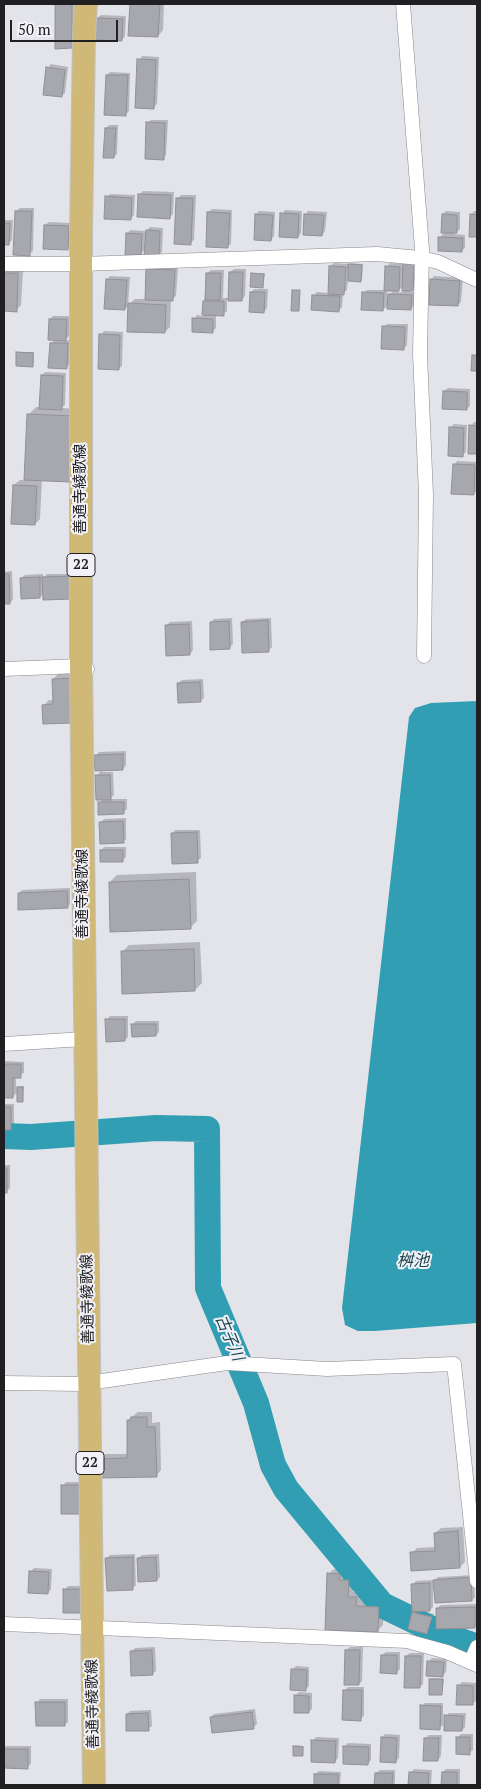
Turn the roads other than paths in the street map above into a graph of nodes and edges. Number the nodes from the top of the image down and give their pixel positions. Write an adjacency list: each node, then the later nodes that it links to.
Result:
1 (86, 4): 5 (main road, 善通寺綾歌線 / 22)
2 (403, 4): 3 (street)
3 (420, 258): 5 (street); 6 (street); 7 (street)
4 (4, 264): 5 (street)
5 (81, 264): 8 (main road, 善通寺綾歌線 / 22)
6 (477, 280)
7 (424, 656)
8 (86, 668): 9 (street); 10 (main road, 善通寺綾歌線 / 22)
9 (4, 669)
10 (84, 1039): 11 (street); 13 (main road, 善通寺綾歌線 / 22)
11 (4, 1044)
12 (4, 1383): 13 (street)
13 (90, 1383): 14 (street); 17 (main road, 善通寺綾歌線 / 22)
14 (472, 1468): 15 (street)
15 (477, 1581)
16 (4, 1624): 17 (street)
17 (92, 1628): 19 (street); 20 (main road, 善通寺綾歌線 / 22)
18 (477, 1647): 19 (street)
19 (474, 1663)
20 (94, 1785)

